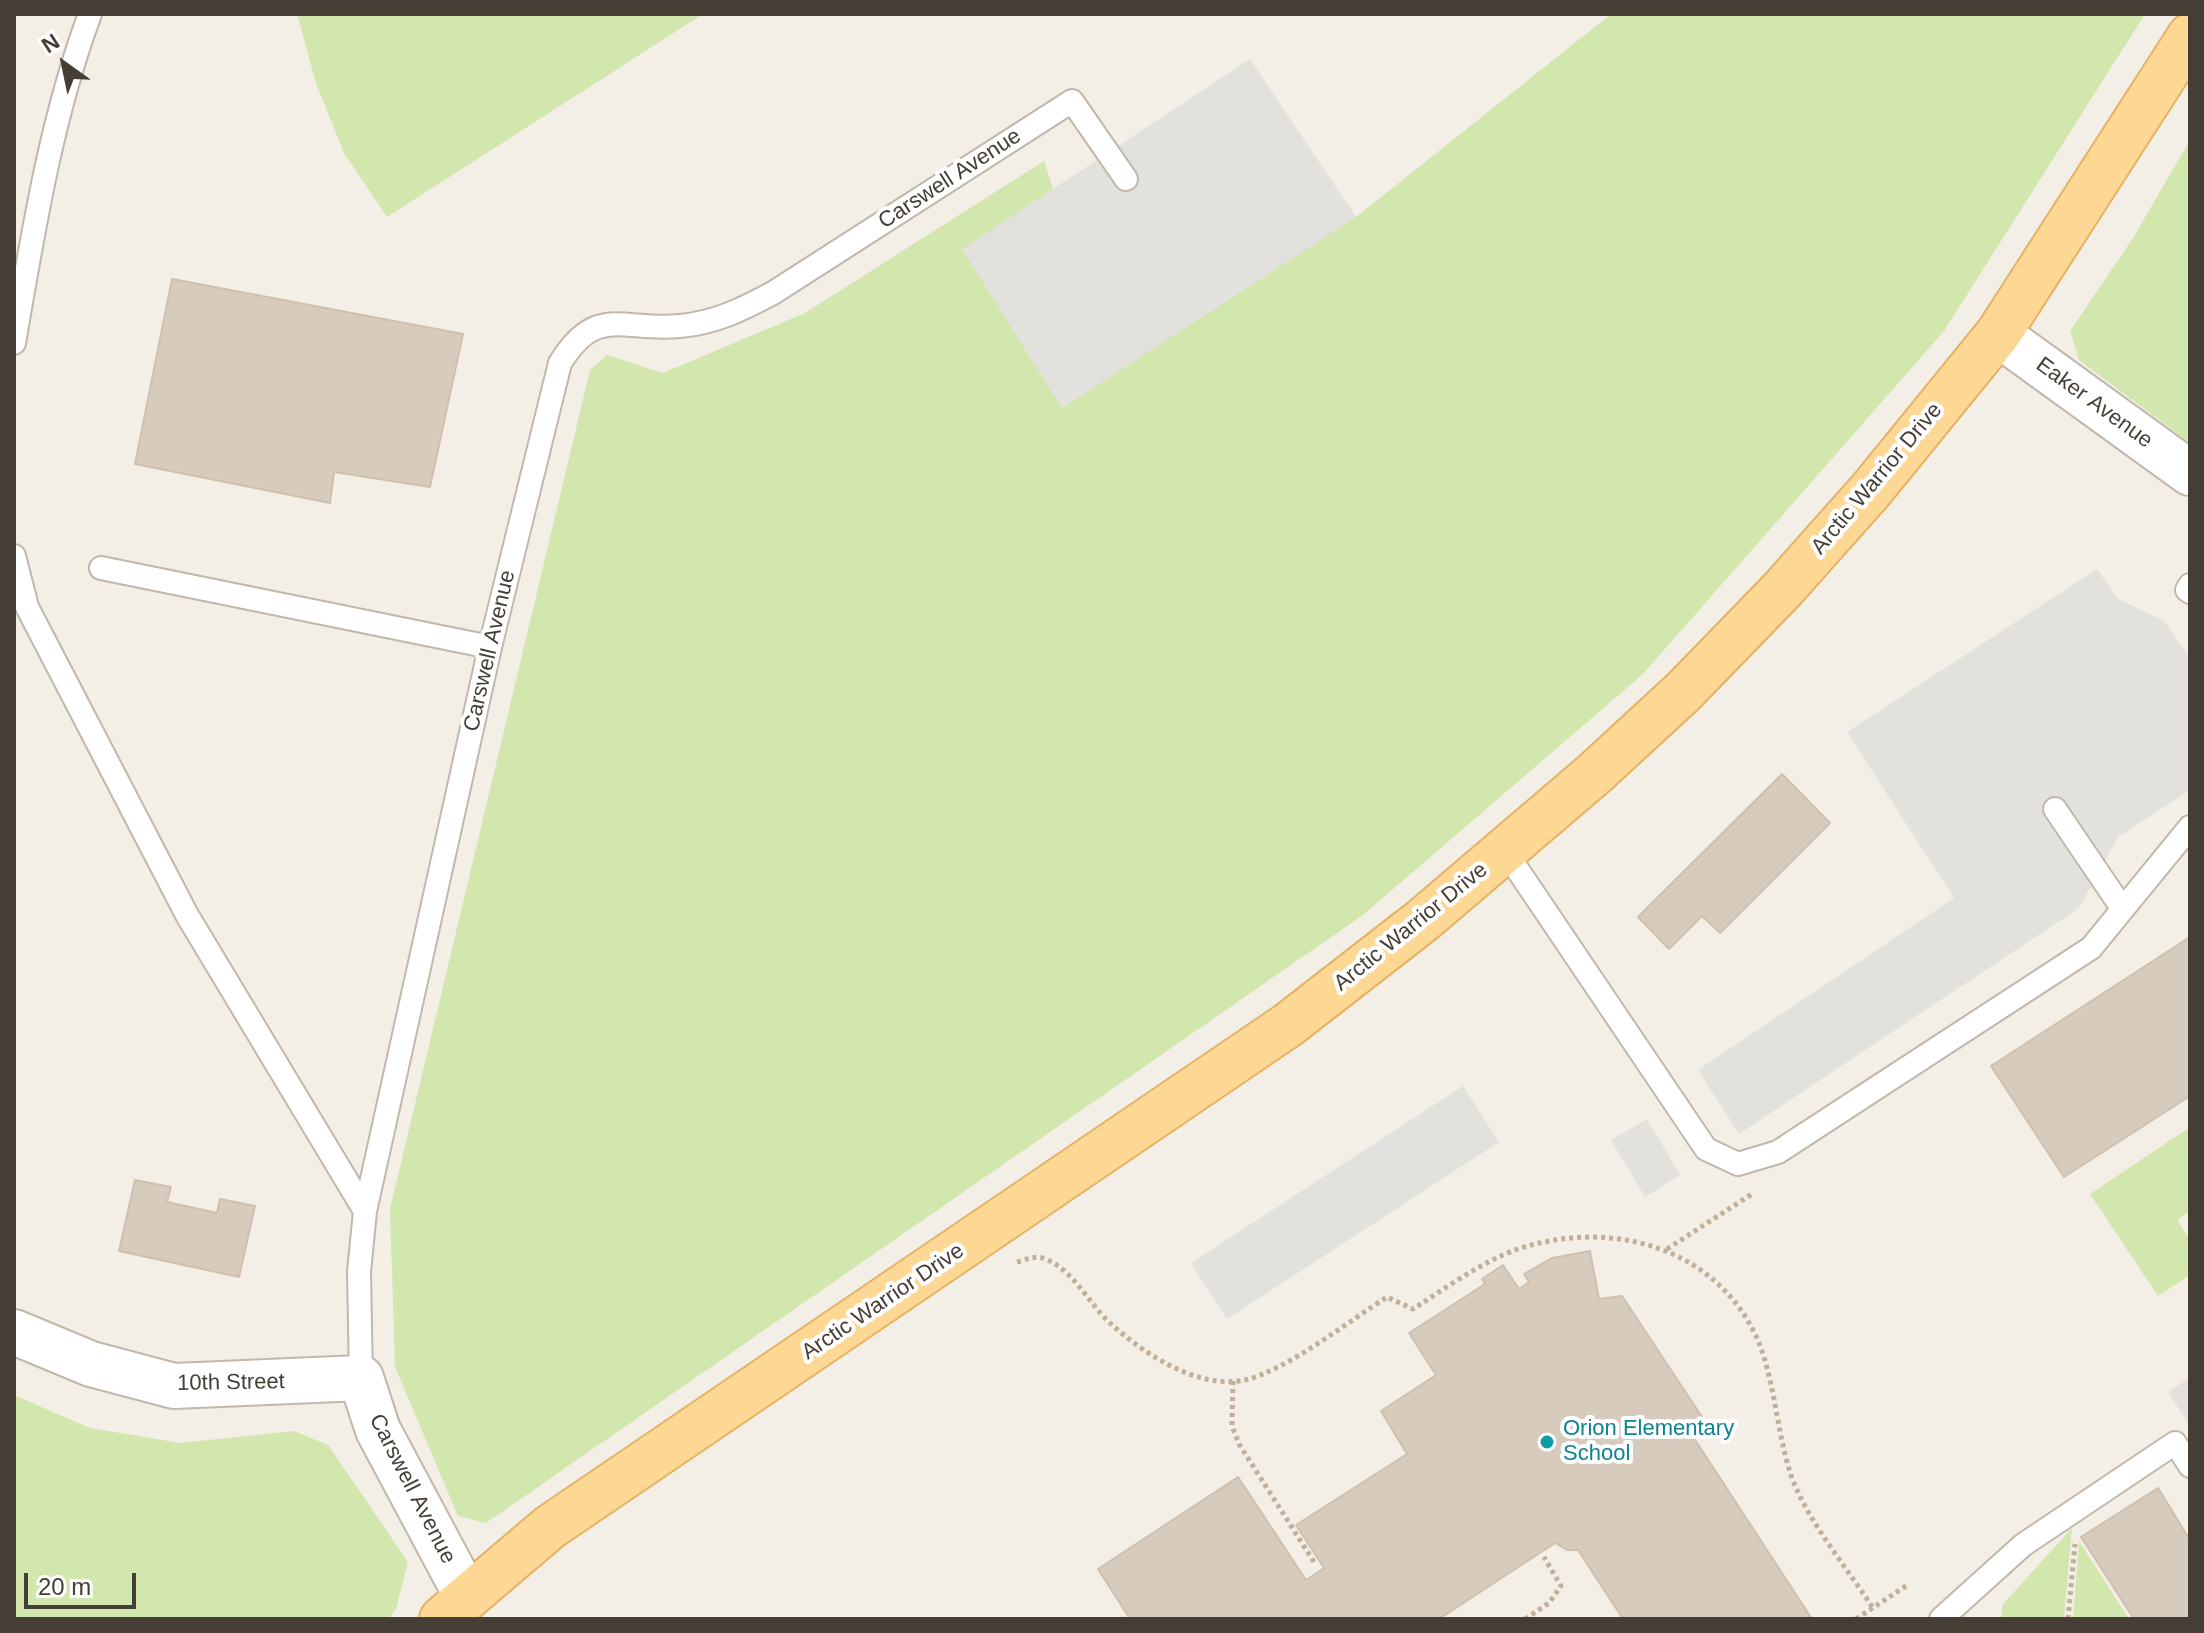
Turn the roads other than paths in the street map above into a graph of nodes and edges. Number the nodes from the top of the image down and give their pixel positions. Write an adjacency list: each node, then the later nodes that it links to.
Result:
1 (90, 14): 5 (lane)
2 (2190, 36): 4 (main road, Arctic Warrior Drive)
3 (1126, 179): 11 (lane, Carswell Avenue)
4 (1998, 334): 6 (street, Eaker Avenue); 14 (main road, Arctic Warrior Drive)
5 (14, 343)
6 (2190, 473)
7 (14, 556): 16 (lane)
8 (101, 568): 11 (lane)
9 (2190, 585): 10 (lane)
10 (2190, 592)
11 (490, 647): 16 (lane, Carswell Avenue)
12 (2055, 809): 15 (lane)
13 (2190, 827): 15 (lane)
14 (1505, 851): 15 (lane); 20 (main road, Arctic Warrior Drive)
15 (2122, 908)
16 (365, 1211): 18 (lane, Carswell Avenue)
17 (14, 1332): 18 (street, 10th Street)
18 (361, 1378): 20 (street, Carswell Avenue)
19 (2190, 1466): 21 (lane)
20 (454, 1607)
21 (1941, 1619)

